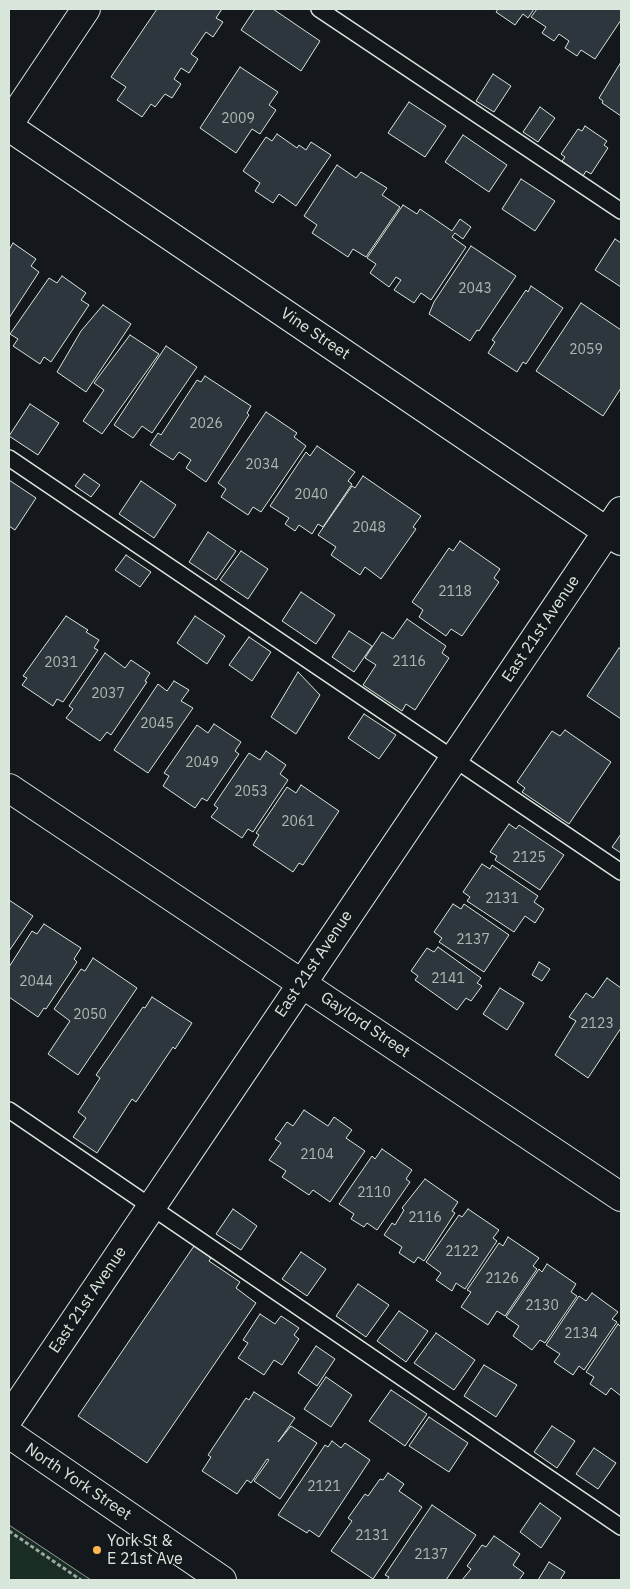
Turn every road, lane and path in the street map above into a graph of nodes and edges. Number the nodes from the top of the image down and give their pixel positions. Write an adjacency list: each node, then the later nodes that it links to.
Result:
1 (86, 9): 3 (street)
2 (319, 9): 4 (lane)
3 (9, 125): 6 (street, Vine Street)
4 (621, 211)
5 (9, 458): 7 (lane)
6 (617, 528): 7 (street, East 21st Avenue)
7 (453, 758): 9 (lane); 10 (street, East 21st Avenue)
8 (9, 788): 10 (street, Gaylord Street)
9 (621, 872)
10 (302, 983): 12 (street, Gaylord Street); 13 (street, East 21st Avenue)
11 (9, 1110): 13 (lane)
12 (621, 1197)
13 (150, 1206): 14 (street, East 21st Avenue); 16 (lane)
14 (9, 1418)
15 (9, 1434): 19 (street, North York Street)
16 (621, 1526)
17 (9, 1531): 18 (path)
18 (81, 1580)
19 (222, 1580)

